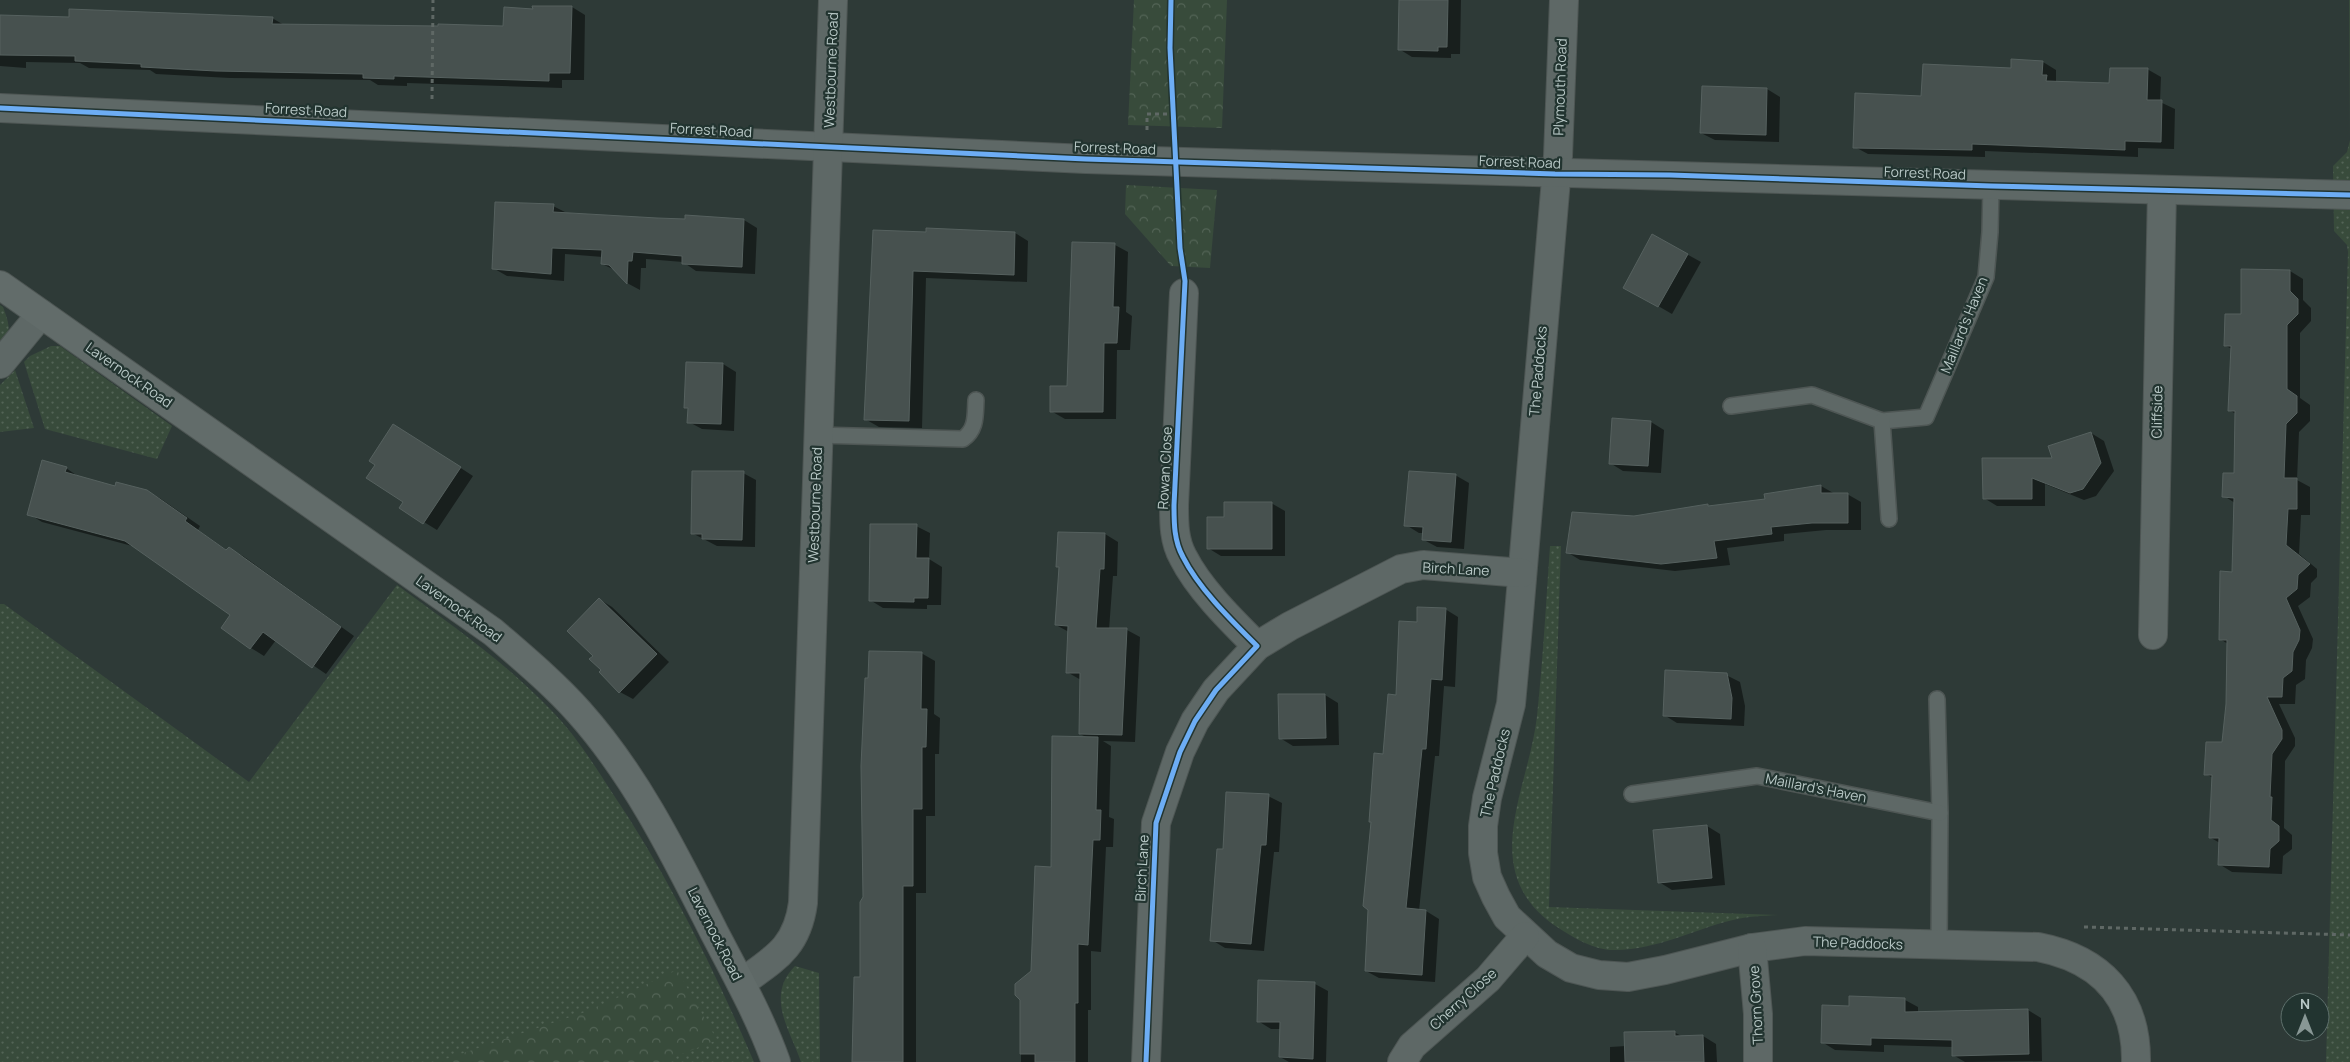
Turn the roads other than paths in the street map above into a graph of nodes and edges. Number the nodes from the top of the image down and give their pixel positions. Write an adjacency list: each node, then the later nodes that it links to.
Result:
1 (833, 0): 4 (street, Westbourne Road)
2 (1564, 0): 5 (street, Plymouth Road)
3 (0, 108): 4 (street, Forrest Road)
4 (828, 147): 5 (street, Forrest Road, bridge); 16 (street, Westbourne Road)
5 (1556, 174): 6 (street, Forrest Road); 18 (street, The Paddocks)
6 (1991, 186): 7 (street, Forrest Road); 15 (lane, Maillard's Haven)
7 (2162, 190): 8 (street, Forrest Road); 19 (street, Cliffside)
8 (2350, 195)
9 (0, 285): 11 (main road, Lavernock Road)
10 (1184, 293): 20 (street, Rowan Close)
11 (41, 314): 12 (street); 27 (main road, Lavernock Road)
12 (0, 364)
13 (976, 400): 16 (lane)
14 (1731, 406): 15 (lane, Maillard's Haven)
15 (1882, 421): 17 (lane)
16 (817, 435): 27 (street, Westbourne Road)
17 (1889, 520)
18 (1522, 573): 20 (street, Birch Lane); 24 (street, The Paddocks)
19 (2153, 634)
20 (1257, 646): 29 (street, Birch Lane)
21 (1937, 699): 23 (lane)
22 (1632, 794): 23 (lane, Maillard's Haven)
23 (1940, 813): 25 (lane)
24 (1525, 936): 26 (street, The Paddocks); 30 (street, Cherry Close)
25 (1939, 945): 26 (street, The Paddocks); 32 (street, The Paddocks)
26 (1752, 948): 31 (street, Thorn Grove)
27 (741, 984): 28 (main road, Lavernock Road)
28 (776, 1062)
29 (1146, 1062)
30 (1402, 1062)
31 (1758, 1062)
32 (2136, 1062)

